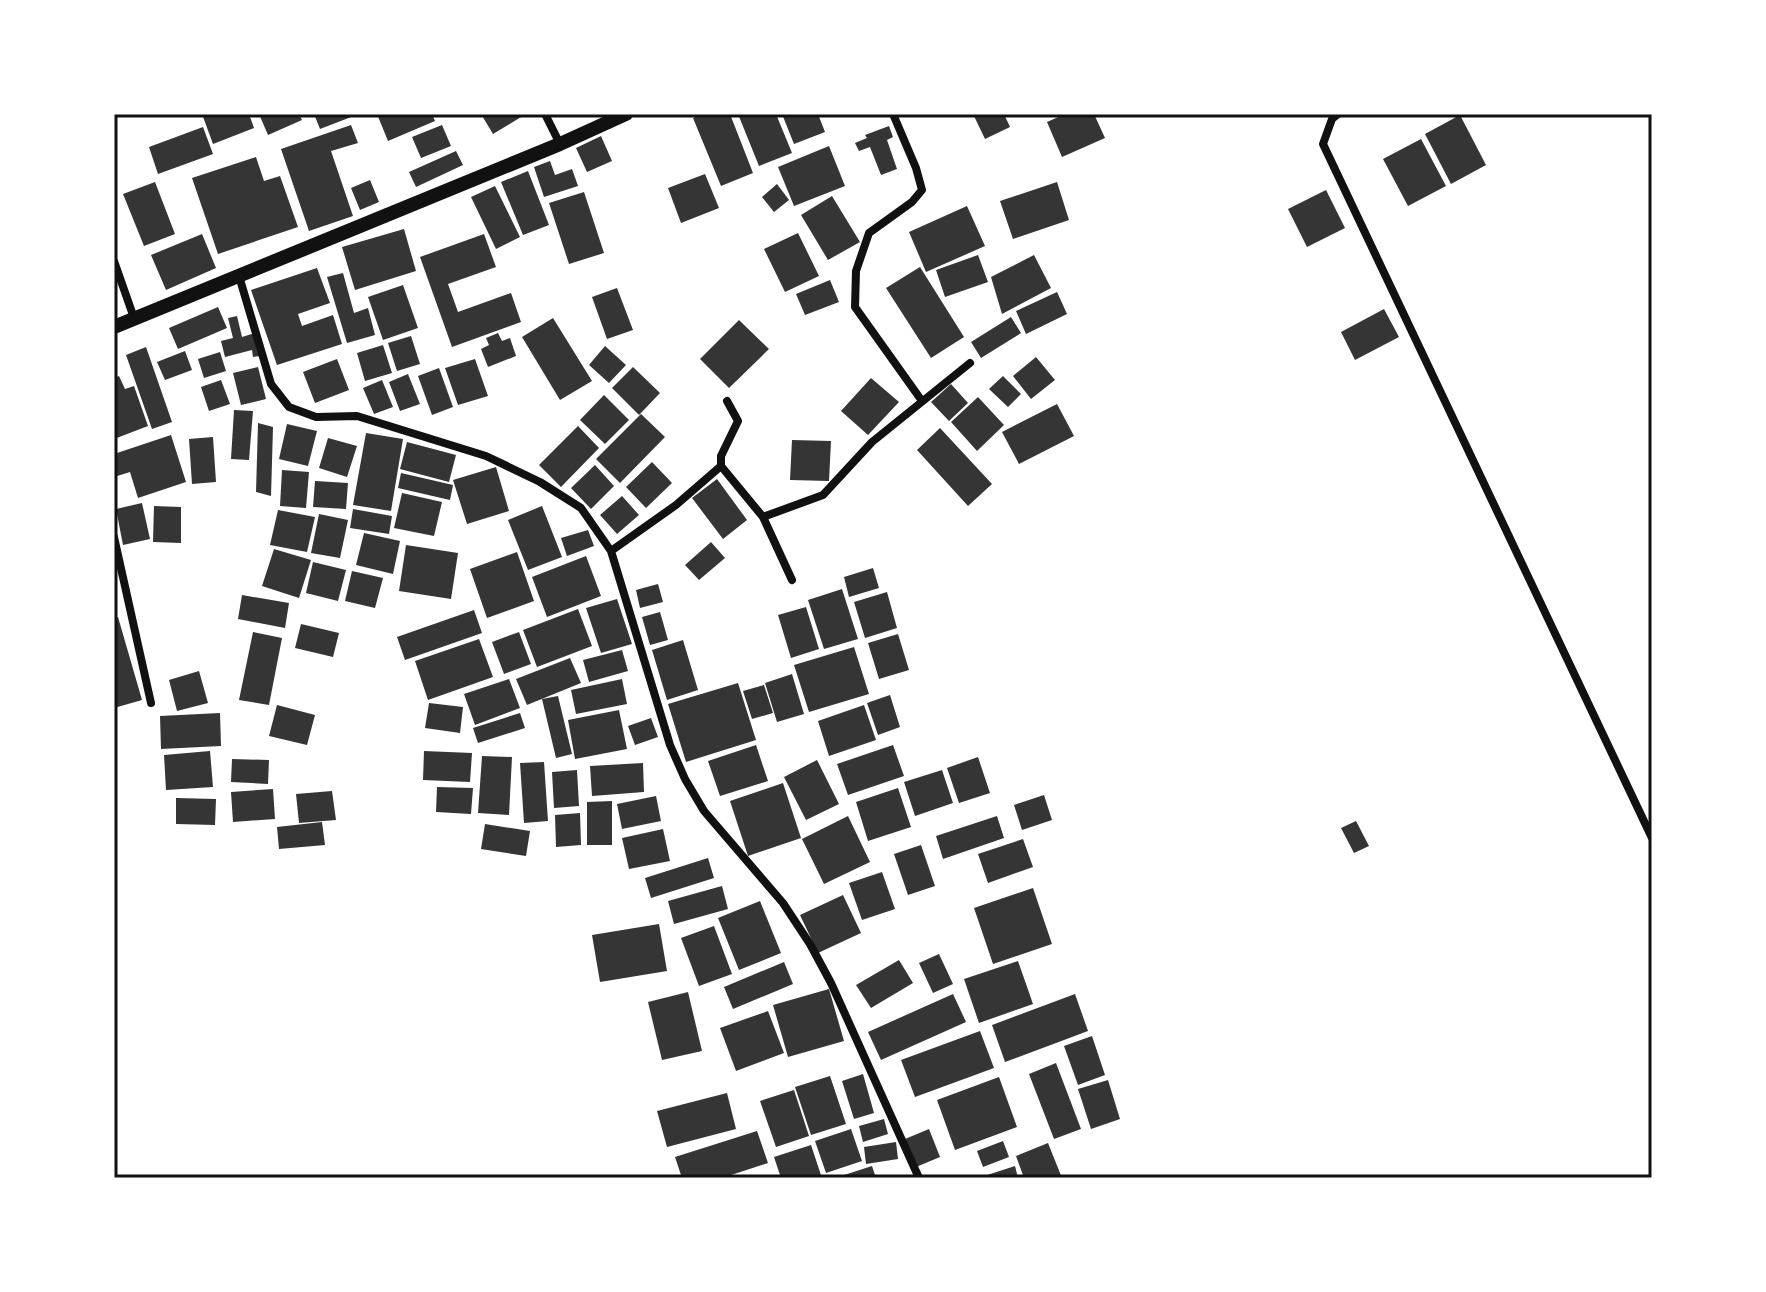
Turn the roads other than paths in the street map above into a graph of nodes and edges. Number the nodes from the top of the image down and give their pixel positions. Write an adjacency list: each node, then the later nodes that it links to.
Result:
1 (545, 114): 5 (street)
2 (626, 114): 5 (street)
3 (893, 114): 12 (street)
4 (1338, 114): 19 (street)
5 (560, 144): 7 (street)
6 (114, 261): 8 (street)
7 (239, 276): 8 (street); 16 (street)
8 (134, 318): 9 (street)
9 (114, 327)
10 (970, 363): 12 (street)
11 (727, 401): 13 (street)
12 (922, 401): 14 (street)
13 (721, 466): 14 (street); 16 (street)
14 (763, 517): 17 (street)
15 (114, 537): 18 (street)
16 (611, 551): 20 (street)
17 (792, 580)
18 (151, 703)
19 (1652, 838)
20 (919, 1178)

